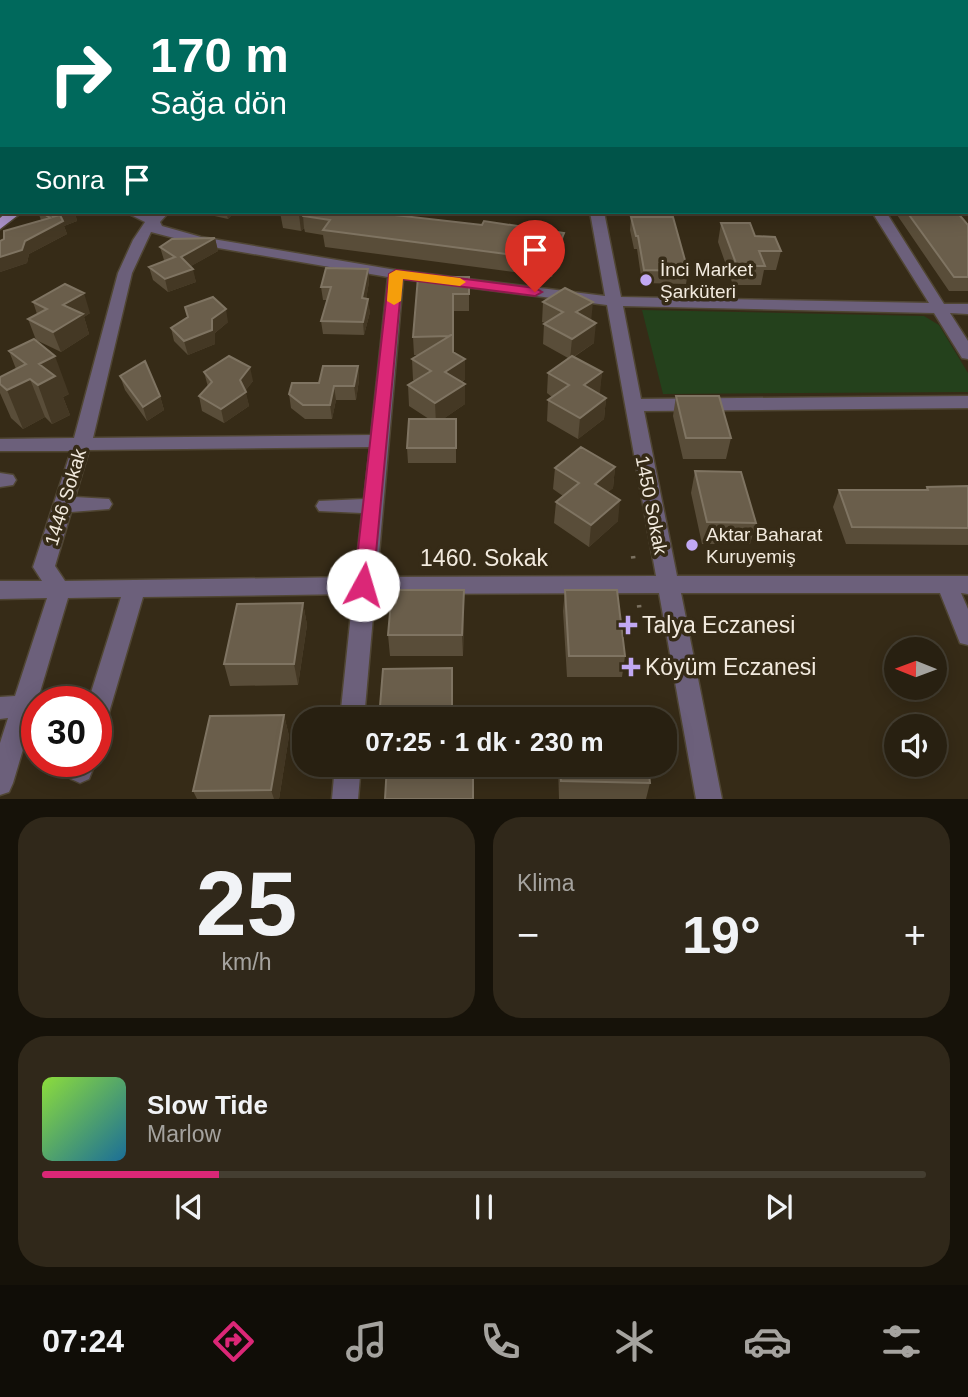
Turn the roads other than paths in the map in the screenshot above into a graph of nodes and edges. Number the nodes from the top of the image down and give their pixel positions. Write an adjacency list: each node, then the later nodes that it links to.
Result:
1 (597, 214): 5 (street, 1450 Sokak)
2 (880, 214): 6 (street)
3 (157, 216): 4 (street); 12 (street, 1446 Sokak)
4 (396, 274): 5 (street); 11 (street)
5 (612, 301): 6 (street); 10 (street, 1450 Sokak)
6 (940, 309): 7 (street); 8 (street)
7 (968, 309)
8 (968, 354)
9 (968, 402): 10 (street)
10 (634, 405): 18 (street, 1450 Sokak)
11 (380, 441): 12 (street); 17 (street)
12 (82, 444): 13 (street); 15 (street, 1446 Sokak)
13 (0, 445)
14 (102, 504): 15 (street)
15 (63, 505): 23 (street, 1446 Sokak)
16 (326, 506): 17 (street)
17 (372, 506): 19 (street)
18 (667, 583): 19 (street, 1460. Sokak); 20 (street, 1460. Sokak); 31 (street, 1450 Sokak)
19 (363, 585): 21 (street, 1460. Sokak); 27 (street)
20 (958, 585): 24 (street)
21 (135, 589): 23 (street, 1460. Sokak); 25 (street)
22 (0, 590): 23 (street, 1460. Sokak)
23 (60, 590): 26 (street)
24 (968, 636)
25 (105, 686)
26 (12, 707): 29 (street)
27 (353, 707)
28 (347, 777): 30 (street)
29 (0, 783)
30 (345, 799)
31 (709, 799)

